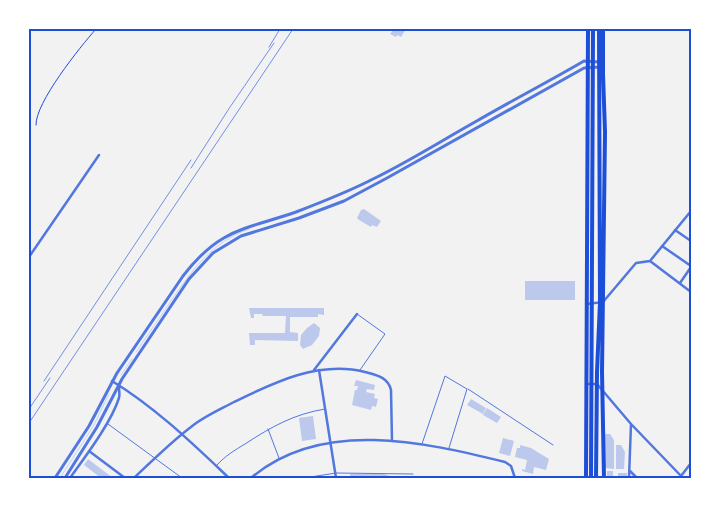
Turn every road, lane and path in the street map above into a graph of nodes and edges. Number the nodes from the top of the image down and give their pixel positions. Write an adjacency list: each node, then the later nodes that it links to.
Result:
1 (96, 29): 13 (path)
2 (588, 29): 6 (main road)
3 (593, 29): 6 (main road)
4 (598, 29): 7 (main road)
5 (604, 29): 8 (main road)
6 (590, 61): 7 (street); 9 (main road); 11 (street)
7 (598, 61): 8 (street); 10 (main road)
8 (603, 64): 10 (street); 16 (main road)
9 (590, 68): 10 (street); 12 (street); 14 (main road)
10 (598, 68): 15 (main road)
11 (539, 87): 12 (street); 18 (street)
12 (540, 93): 19 (street)
13 (36, 125)
14 (589, 132): 15 (main road); 30 (main road)
15 (599, 132): 16 (main road); 29 (main road)
16 (605, 132): 29 (main road)
17 (99, 155): 24 (street)
18 (341, 194): 19 (street); 35 (street)
19 (344, 201): 39 (street)
20 (690, 213): 21 (street)
21 (675, 230): 22 (street); 23 (street)
22 (691, 242)
23 (662, 246): 25 (street); 26 (street)
24 (29, 256)
25 (650, 261): 27 (street); 29 (street)
26 (691, 267): 27 (street)
27 (680, 283): 28 (street)
28 (691, 292)
29 (602, 302): 30 (street); 38 (main road); 41 (main road)
30 (589, 304): 36 (main road); 37 (main road)
31 (357, 314): 33 (lane); 34 (street)
32 (320, 370): 33 (street); 34 (street); 42 (street)
33 (359, 370): 47 (street)
34 (313, 371): 46 (street)
35 (112, 381): 39 (street); 61 (street)
36 (586, 384): 37 (street); 72 (main road)
37 (592, 384): 38 (street); 73 (main road)
38 (597, 384): 41 (street); 74 (main road)
39 (118, 385): 43 (street); 46 (street); 62 (street)
40 (467, 389): 49 (lane); 50 (lane); 51 (lane)
41 (602, 392): 44 (street); 75 (main road)
42 (326, 409): 45 (lane); 48 (street)
43 (106, 423): 52 (street); 53 (lane)
44 (630, 424): 57 (street); 60 (street)
45 (268, 429): 54 (lane); 56 (lane)
46 (183, 434): 53 (street); 56 (street)
47 (392, 441): 48 (street); 49 (street)
48 (331, 443): 54 (street); 58 (street)
49 (422, 445): 51 (street)
50 (553, 445)
51 (449, 448): 71 (street)
52 (89, 451): 63 (street); 64 (street)
53 (156, 458): 65 (street); 66 (lane)
54 (279, 458): 68 (street)
55 (691, 463): 60 (street)
56 (216, 466): 67 (street)
57 (629, 470): 76 (street); 77 (street)
58 (336, 473): 59 (lane); 69 (lane); 70 (street)
59 (414, 474)
60 (682, 477)
61 (55, 478)
62 (65, 478)
63 (70, 478)
64 (125, 478)
65 (134, 478)
66 (182, 478)
67 (229, 478)
68 (251, 478)
69 (304, 478)
70 (336, 478)
71 (515, 478)
72 (586, 478)
73 (591, 478)
74 (596, 478)
75 (604, 478)
76 (629, 478)
77 (637, 478)

